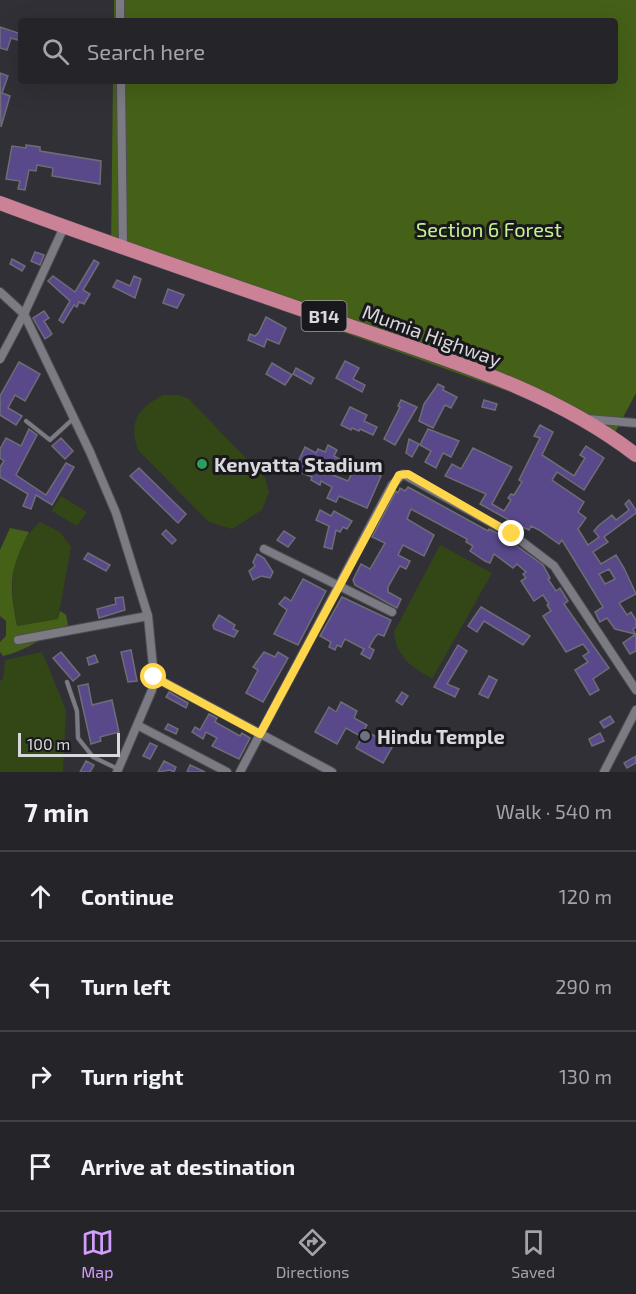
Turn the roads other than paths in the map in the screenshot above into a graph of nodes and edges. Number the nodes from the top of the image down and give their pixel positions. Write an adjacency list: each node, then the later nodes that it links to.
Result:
1 (120, 0): 2 (street)
2 (120, 18)
3 (121, 84): 6 (street)
4 (0, 203): 5 (highway, Mumia Highway / B14)
5 (64, 227): 6 (highway, Mumia Highway / B14); 8 (street)
6 (123, 247): 11 (highway, Mumia Highway / B14)
7 (0, 292): 8 (street)
8 (24, 314): 9 (street); 10 (street)
9 (0, 359)
10 (74, 418): 12 (lane); 18 (street)
11 (587, 420): 13 (street); 14 (highway, Mumia Highway / B14)
12 (26, 421)
13 (636, 423)
14 (636, 454)
15 (264, 549): 16 (street)
16 (338, 588): 17 (street); 22 (street); 25 (street)
17 (392, 612)
18 (148, 616): 19 (street); 20 (street)
19 (18, 640)
20 (154, 677): 24 (street); 25 (street)
21 (67, 682): 26 (lane)
22 (636, 690)
23 (636, 710): 30 (street)
24 (139, 726): 26 (street); 27 (street)
25 (260, 734): 28 (street); 29 (street)
26 (120, 771)
27 (227, 772)
28 (240, 772)
29 (332, 772)
30 (604, 772)

